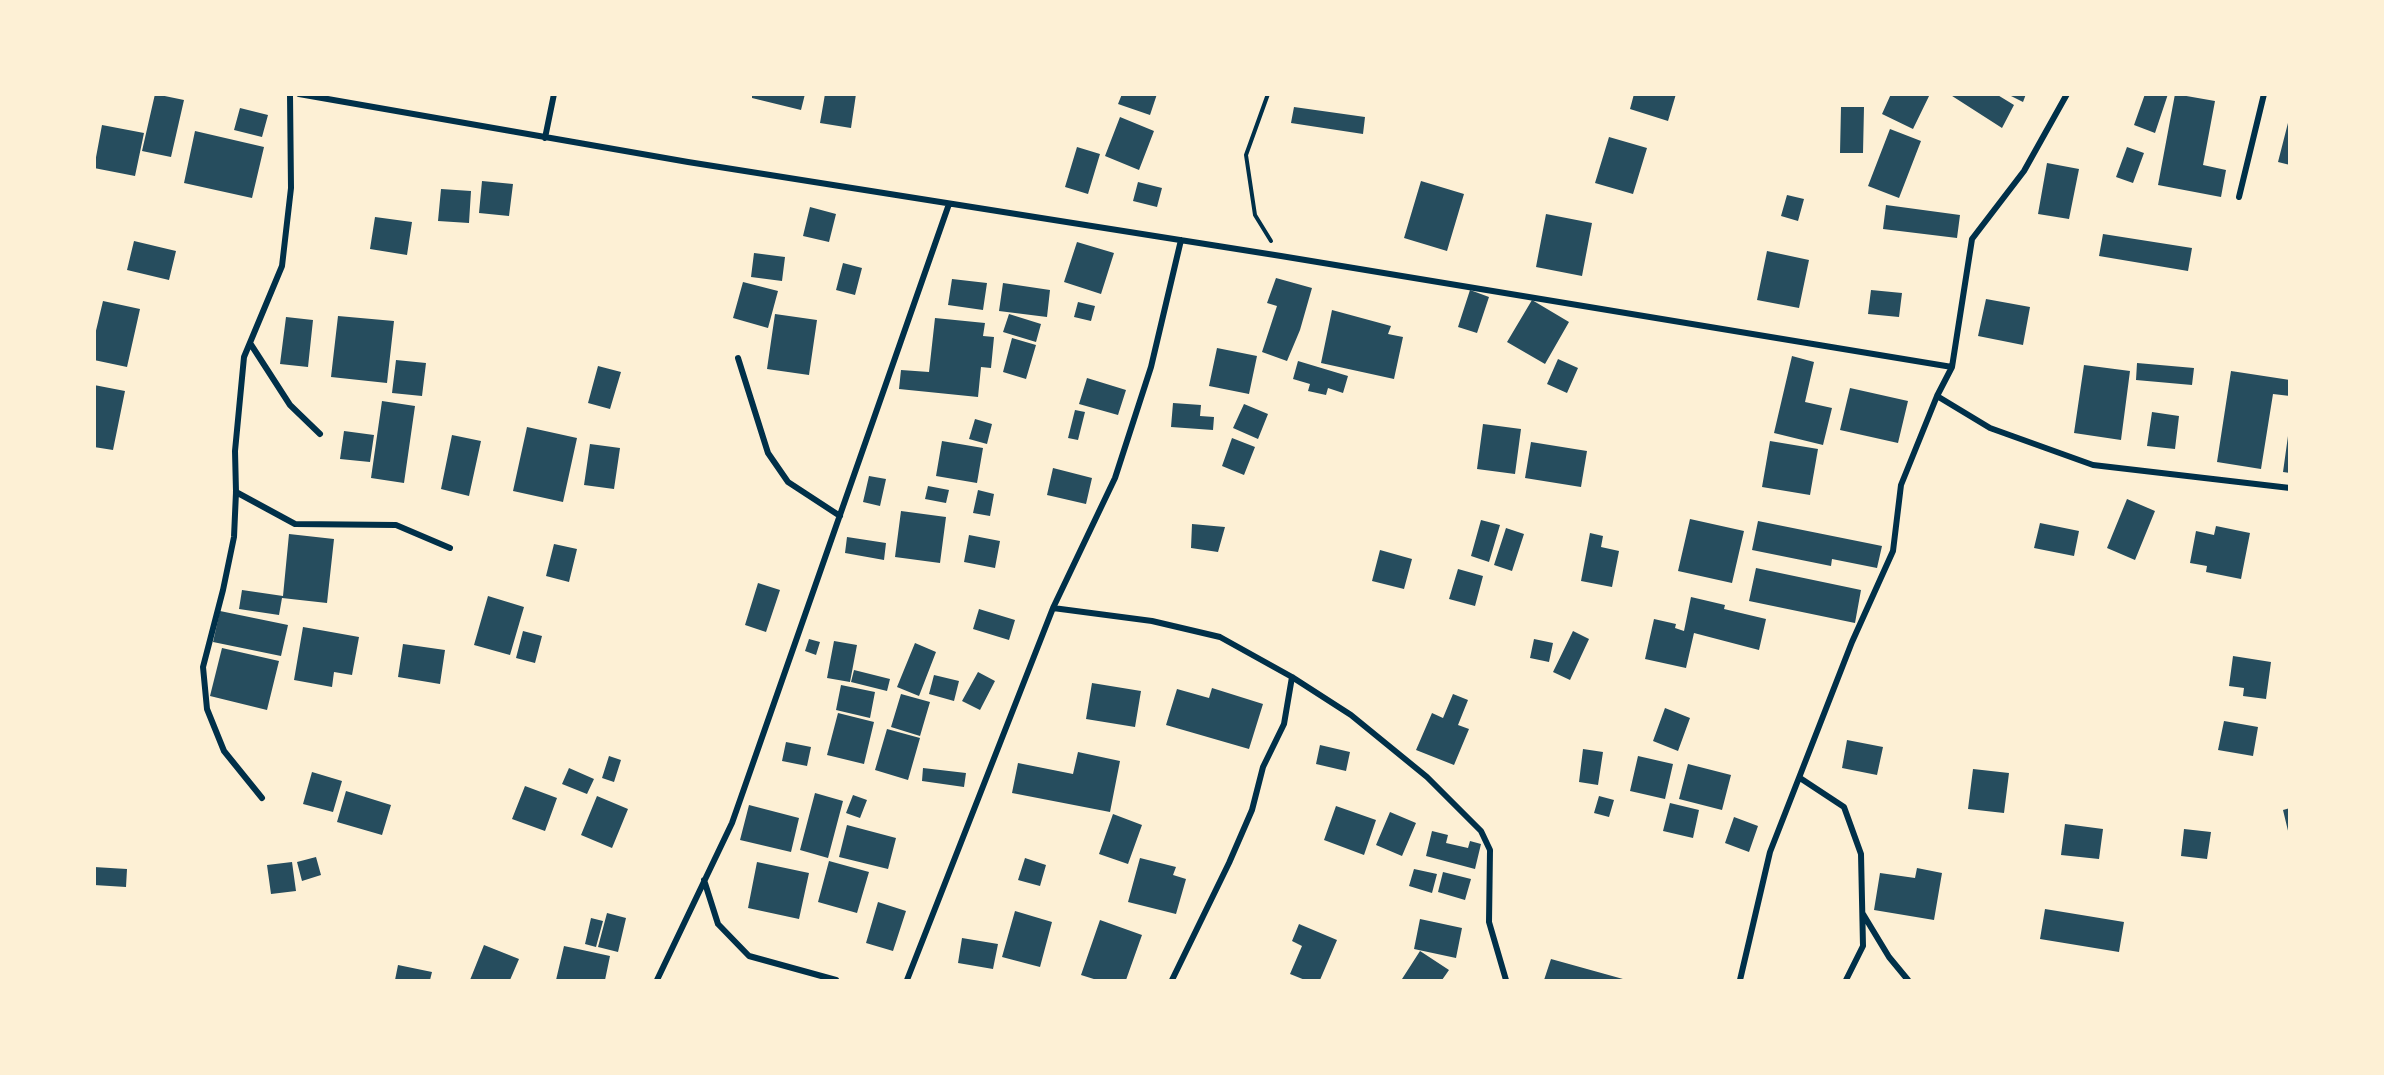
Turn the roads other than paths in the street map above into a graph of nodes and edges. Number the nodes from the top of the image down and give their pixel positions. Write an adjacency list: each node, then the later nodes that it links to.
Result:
1 (290, 94): 10 (street)
2 (299, 94): 6 (street)
3 (554, 94): 6 (street)
4 (2067, 94): 12 (street)
5 (2264, 94): 7 (street)
6 (545, 138): 8 (street)
7 (2240, 197)
8 (949, 204): 9 (street); 17 (street)
9 (1181, 240): 12 (street); 19 (street)
10 (250, 343): 14 (street); 16 (street)
11 (738, 358): 17 (street)
12 (1952, 367): 13 (street)
13 (1937, 396): 15 (street); 21 (street)
14 (320, 434)
15 (2289, 488)
16 (236, 492): 18 (street); 22 (street)
17 (840, 516): 23 (street)
18 (450, 548)
19 (1053, 608): 20 (street); 27 (street)
20 (1292, 677): 28 (street); 29 (street)
21 (1800, 778): 24 (street); 30 (street)
22 (262, 798)
23 (704, 880): 25 (street); 26 (street)
24 (1863, 913): 31 (street); 32 (street)
25 (657, 981)
26 (836, 981)
27 (907, 981)
28 (1172, 981)
29 (1506, 981)
30 (1740, 981)
31 (1846, 981)
32 (1908, 981)

